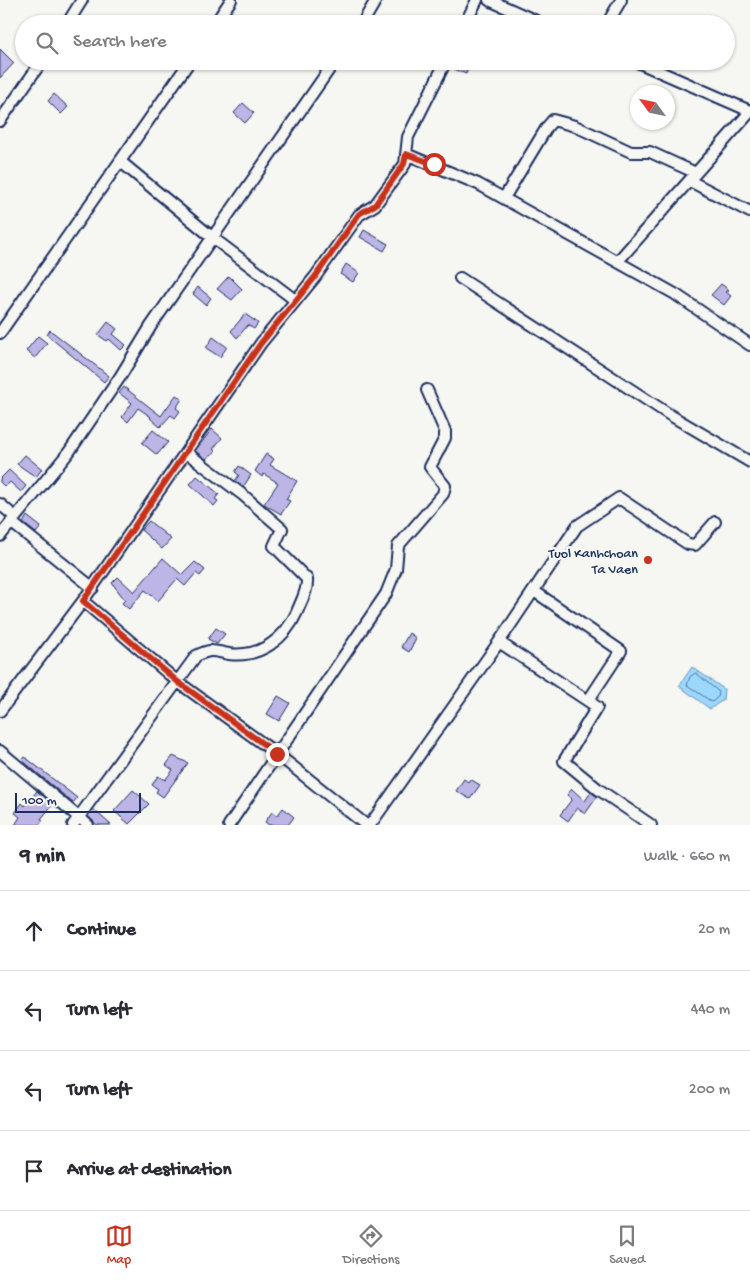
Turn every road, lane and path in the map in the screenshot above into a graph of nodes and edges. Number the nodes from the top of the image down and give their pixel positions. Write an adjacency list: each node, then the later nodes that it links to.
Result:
1 (82, 0): 7 (street)
2 (231, 0): 8 (street)
3 (376, 0): 9 (street)
4 (477, 0): 10 (street)
5 (489, 0): 11 (street)
6 (622, 0): 12 (street)
7 (72, 15)
8 (221, 15)
9 (367, 15)
10 (470, 15)
11 (523, 15)
12 (613, 15)
13 (36, 70): 19 (street)
14 (184, 70): 21 (street)
15 (329, 70): 25 (street)
16 (442, 70): 20 (street)
17 (656, 70): 18 (street)
18 (750, 111): 22 (street)
19 (0, 121)
20 (406, 154): 23 (street); 28 (street)
21 (121, 162): 25 (street); 29 (street)
22 (693, 177): 23 (street); 24 (street); 26 (street)
23 (504, 198): 26 (street)
24 (750, 212)
25 (213, 238): 28 (street); 35 (street)
26 (618, 261): 30 (street)
27 (460, 278): 33 (street)
28 (295, 300): 32 (street)
29 (0, 333)
30 (750, 345)
31 (427, 390): 46 (street)
32 (187, 453): 38 (street); 42 (street)
33 (750, 462)
34 (0, 504): 35 (street)
35 (13, 520): 37 (street); 38 (street)
36 (716, 522): 39 (street)
37 (0, 536)
38 (93, 588): 40 (street)
39 (534, 591): 41 (street); 43 (street)
40 (83, 601): 42 (street); 44 (street)
41 (500, 642): 43 (street); 51 (street)
42 (178, 682): 46 (street); 47 (street)
43 (588, 701): 52 (street)
44 (0, 711)
45 (0, 751): 47 (street)
46 (277, 754): 49 (street); 50 (street)
47 (76, 821): 48 (street)
48 (88, 825)
49 (229, 825)
50 (366, 825)
51 (370, 825)
52 (651, 825)

